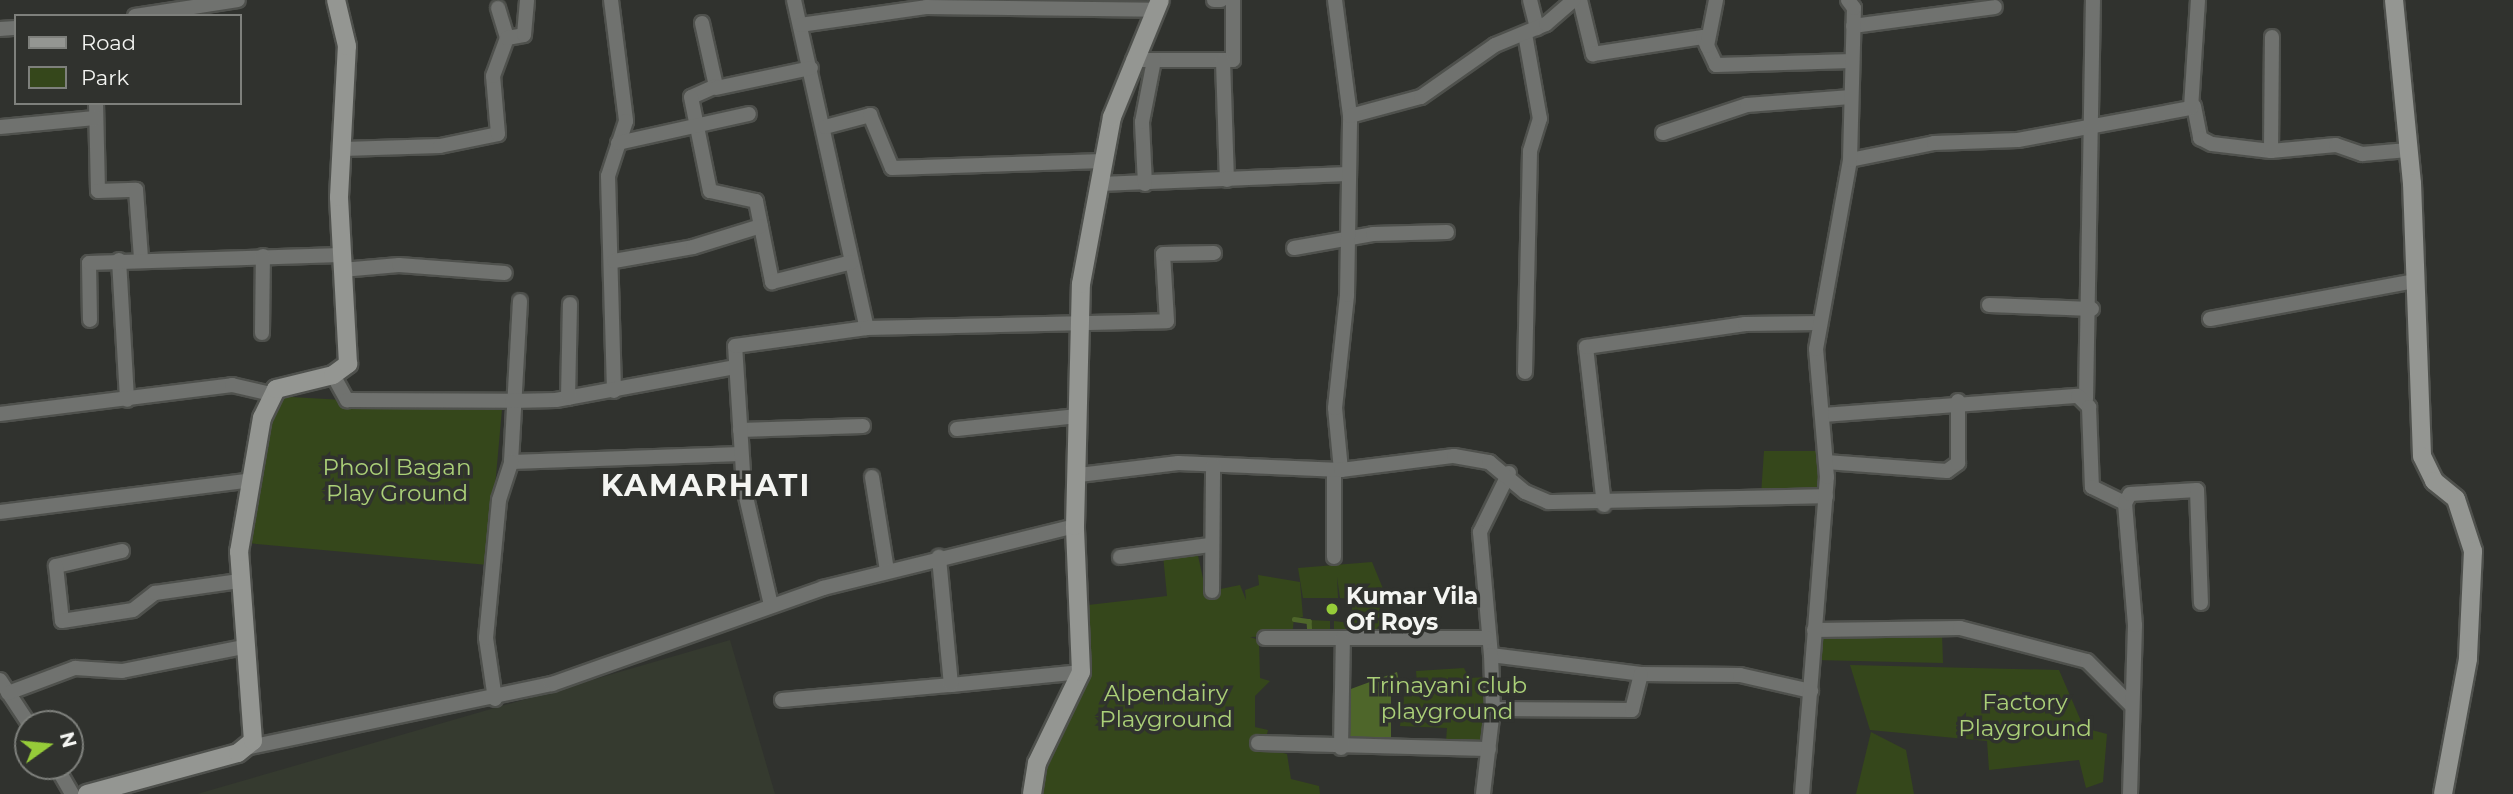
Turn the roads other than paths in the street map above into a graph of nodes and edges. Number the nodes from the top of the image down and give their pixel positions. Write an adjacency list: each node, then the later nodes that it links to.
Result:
1 (239, 0): 21 (street)
2 (336, 0): 50 (street)
3 (527, 0): 31 (street)
4 (611, 0): 49 (street)
5 (794, 0): 27 (street)
6 (1214, 0): 7 (street)
7 (1222, 0)
8 (1233, 0): 35 (street)
9 (1335, 0): 43 (street)
10 (1530, 0): 29 (street)
11 (1580, 0): 32 (street)
12 (1716, 0): 32 (street)
13 (1848, 0): 28 (street)
14 (2093, 0): 47 (street)
15 (2198, 0): 40 (street)
16 (2394, 0): 51 (street)
17 (1568, 3): 29 (street)
18 (899, 5): 19 (street); 27 (street)
19 (1015, 5): 22 (street)
20 (1158, 5): 22 (street); 33 (street)
21 (155, 6): 25 (street)
22 (1047, 6)
23 (1994, 7): 28 (street)
24 (498, 8): 31 (street)
25 (139, 14)
26 (702, 23): 38 (street)
27 (800, 25): 37 (street)
28 (1853, 26): 36 (street)
29 (1531, 31): 43 (street); 83 (street)
30 (2272, 37): 52 (street)
31 (507, 38): 50 (street)
32 (1707, 46): 36 (street)
33 (1133, 60): 34 (street); 53 (street)
34 (1154, 60): 35 (street); 58 (street)
35 (1223, 61): 56 (street)
36 (1852, 61): 39 (street)
37 (811, 68): 38 (street); 46 (street)
38 (716, 88): 44 (street)
39 (1851, 97): 48 (street); 54 (street)
40 (2194, 106): 47 (street); 52 (street)
41 (96, 110): 45 (street); 65 (street)
42 (749, 114): 44 (street)
43 (1350, 116): 55 (street)
44 (696, 126): 49 (street); 59 (street)
45 (0, 127)
46 (825, 127): 53 (street); 69 (street)
47 (2093, 128): 54 (street); 75 (street)
48 (1663, 133)
49 (618, 143): 67 (street)
50 (343, 149): 68 (street)
51 (2408, 150): 52 (street); 71 (street)
52 (2272, 151)
53 (1103, 160): 57 (street)
54 (1850, 160): 79 (street)
55 (1348, 174): 56 (street); 61 (street)
56 (1227, 180): 58 (street)
57 (1100, 184): 58 (street); 78 (street)
58 (1145, 184)
59 (761, 226): 67 (street); 69 (street)
60 (1447, 232): 61 (street)
61 (1350, 237): 62 (street); 102 (street)
62 (1294, 248)
63 (1214, 253): 78 (street)
64 (263, 256): 65 (street); 68 (street); 81 (street)
65 (141, 258): 66 (street)
66 (119, 260): 77 (street); 89 (street)
67 (614, 261): 85 (street)
68 (342, 262): 70 (street); 84 (street)
69 (852, 262): 80 (street)
70 (505, 273)
71 (2417, 281): 76 (street); 147 (street)
72 (520, 301): 90 (street)
73 (570, 304): 87 (street)
74 (1989, 305): 75 (street)
75 (2092, 309): 88 (street)
76 (2210, 319)
77 (90, 320)
78 (1076, 321): 80 (street); 94 (street)
79 (1820, 323): 93 (street); 109 (street)
80 (867, 328): 82 (street)
81 (262, 333)
82 (736, 367): 85 (street); 97 (street)
83 (1525, 372)
84 (334, 375): 86 (street); 90 (street)
85 (614, 391): 87 (street)
86 (270, 394): 89 (street); 106 (street)
87 (568, 398): 90 (street)
88 (2086, 399): 91 (street); 108 (street)
89 (127, 400): 92 (street)
90 (512, 401): 100 (street)
91 (1958, 401): 93 (street); 99 (street)
92 (0, 414)
93 (1823, 415): 99 (street)
94 (1077, 416): 96 (street); 104 (street)
95 (863, 426): 97 (street)
96 (957, 429)
97 (740, 430): 98 (street)
98 (741, 454): 100 (street); 121 (street)
99 (1826, 462): 107 (street)
100 (511, 463): 133 (street)
101 (1213, 465): 102 (street); 104 (street); 112 (street)
102 (1337, 470): 103 (street); 116 (street)
103 (1509, 472): 109 (street); 125 (street)
104 (1079, 475): 111 (street)
105 (872, 477): 117 (street)
106 (247, 481): 110 (street); 118 (street)
107 (1826, 496): 109 (street); 122 (street)
108 (2125, 503): 120 (street); 135 (street)
109 (1604, 505)
110 (0, 512)
111 (1075, 526): 114 (street); 128 (street)
112 (1210, 545): 115 (street); 119 (street)
113 (122, 551): 118 (street)
114 (939, 557): 117 (street); 130 (street)
115 (1120, 557)
116 (1334, 557)
117 (887, 571): 121 (street)
118 (239, 581): 126 (street)
119 (1212, 590)
120 (2201, 603)
121 (771, 605): 133 (street)
122 (1814, 630): 132 (street); 135 (street)
123 (1265, 638): 124 (street)
124 (1343, 638): 125 (street); 140 (street)
125 (1487, 638): 127 (street)
126 (243, 646): 131 (street); 139 (street)
127 (1491, 655): 129 (street); 136 (street)
128 (1081, 671): 130 (street); 143 (street)
129 (1641, 674): 132 (street); 136 (street)
130 (951, 685): 134 (street)
131 (4, 686): 137 (street)
132 (1811, 691): 145 (street)
133 (495, 699): 139 (street)
134 (782, 700)
135 (2132, 705): 146 (street)
136 (1493, 709): 141 (street)
137 (20, 710)
138 (1258, 743): 140 (street)
139 (250, 747): 142 (street)
140 (1341, 748): 141 (street)
141 (1489, 749): 144 (street)
142 (88, 794)
143 (1031, 794)
144 (1483, 794)
145 (1802, 794)
146 (2130, 794)
147 (2443, 794)

